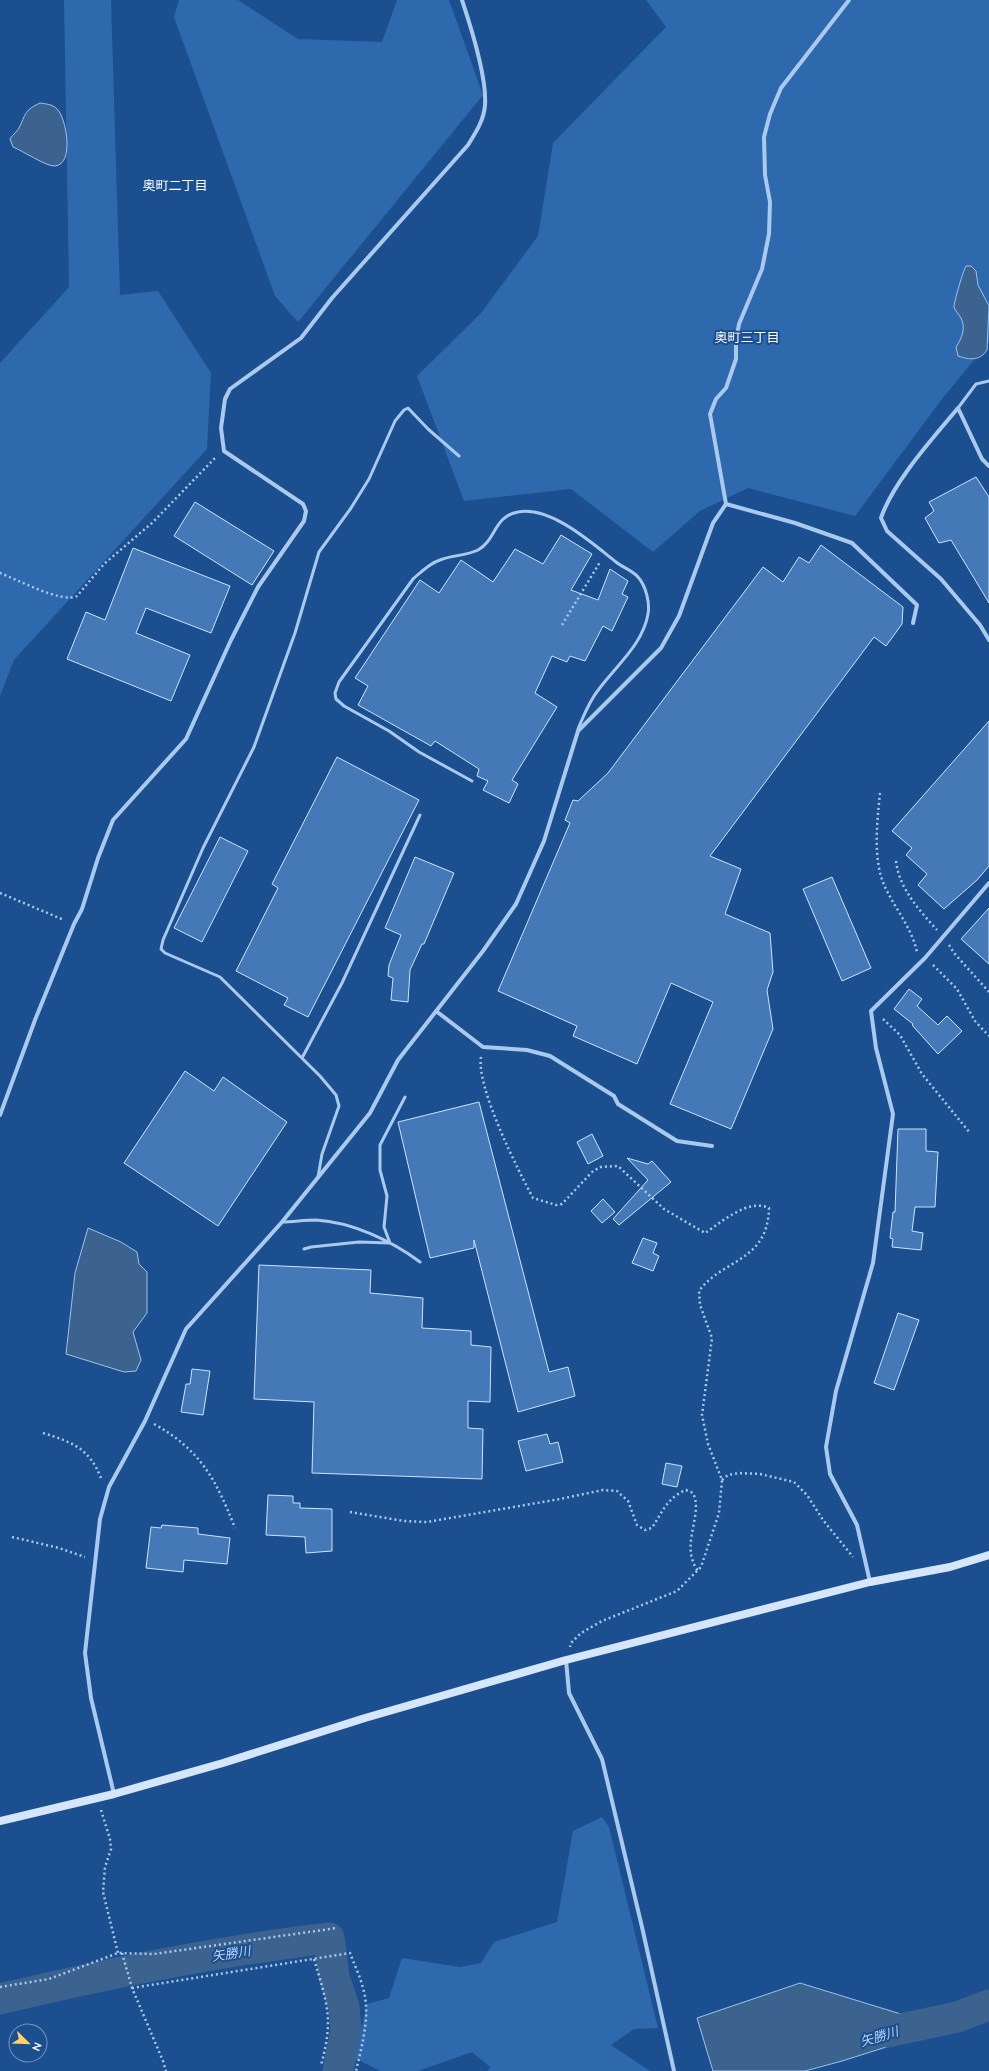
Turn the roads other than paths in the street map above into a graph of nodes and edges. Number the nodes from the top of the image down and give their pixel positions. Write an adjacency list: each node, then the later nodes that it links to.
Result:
1 (462, 0): 17 (street)
2 (849, 0): 7 (street)
3 (989, 381): 4 (lane)
4 (958, 408): 6 (street); 9 (street)
5 (459, 456): 15 (lane)
6 (989, 466)
7 (726, 504): 8 (street); 10 (street)
8 (913, 623)
9 (989, 640)
10 (578, 731): 11 (lane); 14 (street)
11 (472, 781)
12 (420, 815): 15 (lane)
13 (989, 883): 25 (street)
14 (436, 1011): 18 (street); 19 (street)
15 (302, 1058): 19 (lane)
16 (405, 1097): 21 (lane)
17 (0, 1115)
18 (712, 1146)
19 (317, 1181): 20 (street)
20 (282, 1222): 21 (lane); 27 (street)
21 (390, 1243): 22 (lane); 23 (lane)
22 (304, 1250)
23 (420, 1262)
24 (989, 1555): 25 (street)
25 (870, 1582): 26 (street)
26 (566, 1660): 27 (street); 29 (street)
27 (114, 1794): 28 (street)
28 (0, 1821)
29 (674, 2071)

